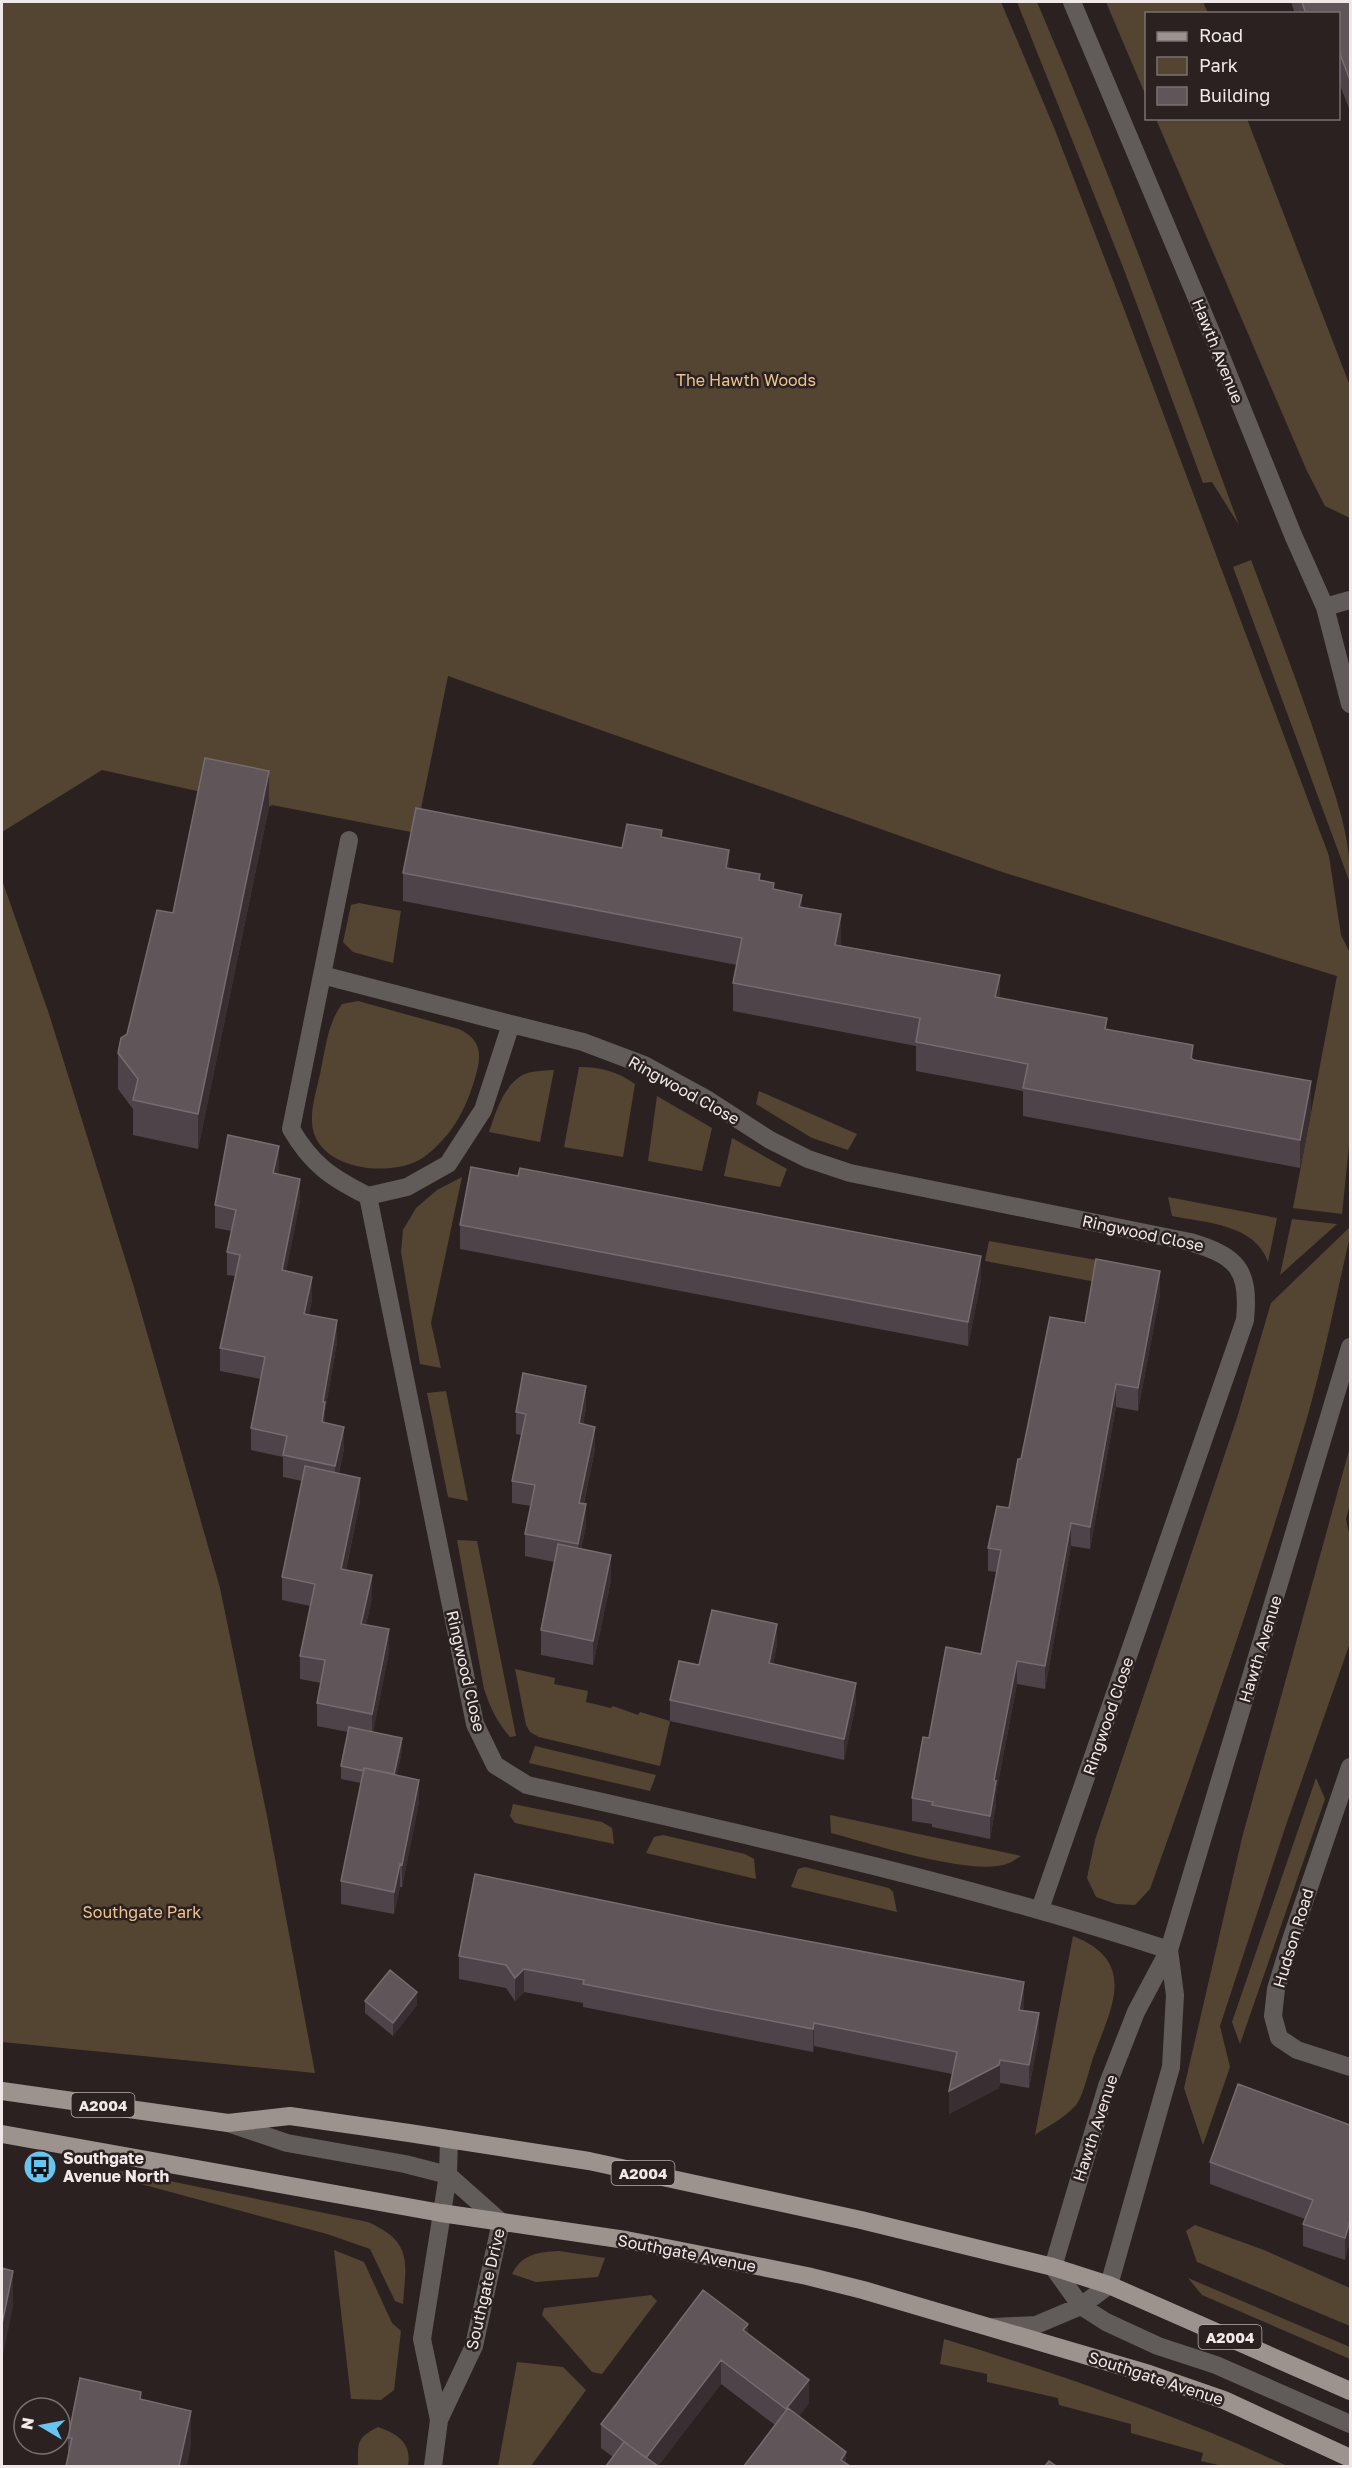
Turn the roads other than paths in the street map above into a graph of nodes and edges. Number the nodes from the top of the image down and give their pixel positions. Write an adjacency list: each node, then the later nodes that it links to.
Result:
1 (1072, 2): 3 (street, Hawth Avenue)
2 (1350, 600): 3 (street)
3 (1326, 607): 4 (street, Hawth Avenue)
4 (1350, 704)
5 (349, 840): 6 (street)
6 (322, 975): 7 (street, Ringwood Close); 8 (street)
7 (511, 1024): 8 (street); 11 (street, Ringwood Close)
8 (368, 1196): 11 (street, Ringwood Close)
9 (1350, 1347): 12 (street, Hawth Avenue)
10 (1350, 1767): 13 (street, Hudson Road)
11 (1040, 1909): 12 (street, Ringwood Close)
12 (1169, 1950): 21 (street, Hawth Avenue); 22 (street, Hawth Avenue)
13 (1350, 2067)
14 (2, 2091): 15 (main road, A2004)
15 (228, 2123): 17 (main road, A2004); 18 (street, Southgate Drive)
16 (2, 2134): 19 (main road, Southgate Avenue)
17 (449, 2139): 18 (street, Southgate Drive); 21 (main road, A2004)
18 (448, 2175): 19 (street, Southgate Drive); 20 (street, Southgate Drive)
19 (441, 2213): 20 (main road, Southgate Avenue); 26 (street, Southgate Drive)
20 (501, 2222): 24 (main road, Southgate Avenue); 26 (street, Southgate Drive)
21 (1053, 2267): 22 (main road, A2004); 23 (street)
22 (1109, 2285): 23 (street); 25 (main road, A2004)
23 (1081, 2307): 24 (street); 27 (street)
24 (991, 2327): 28 (main road, Southgate Avenue)
25 (1350, 2391)
26 (439, 2420): 29 (street, Southgate Drive)
27 (1350, 2424)
28 (1350, 2458)
29 (433, 2466)

